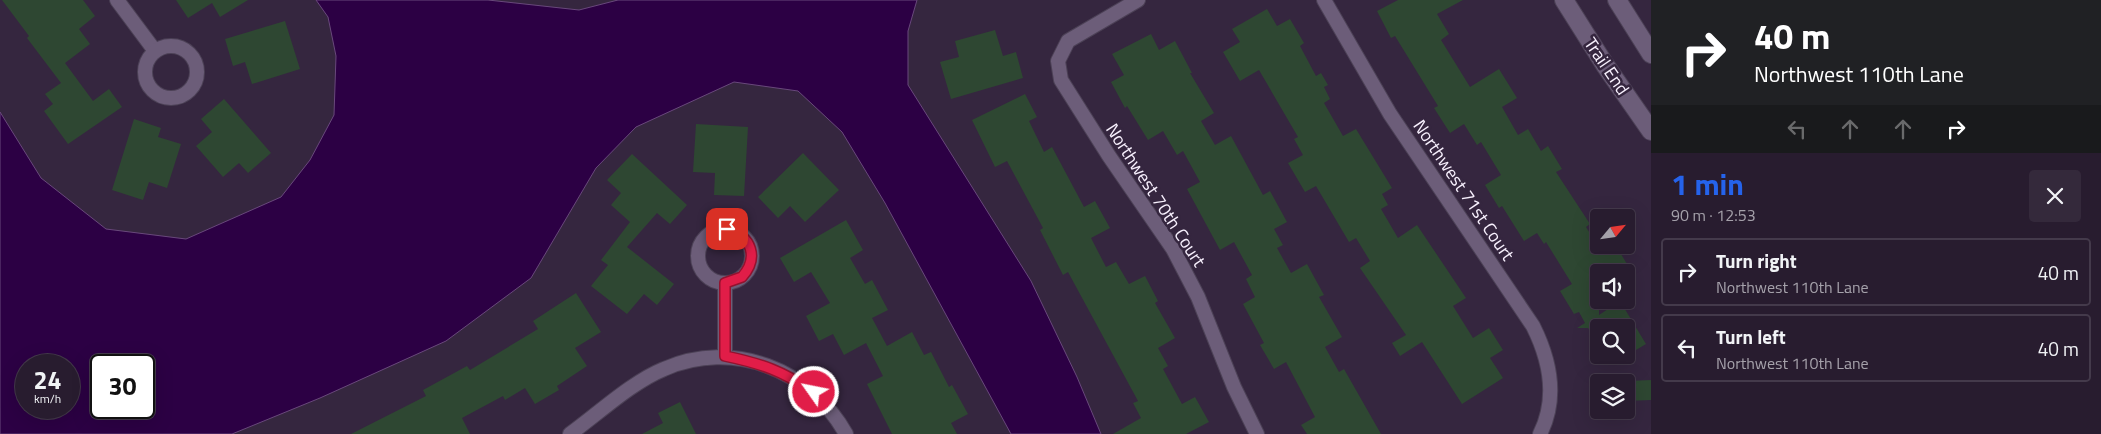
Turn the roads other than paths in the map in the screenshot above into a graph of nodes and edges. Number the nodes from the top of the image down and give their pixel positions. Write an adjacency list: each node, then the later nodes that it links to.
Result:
1 (117, 0): 6 (street)
2 (1138, 0): 13 (street, Northwest 70th Court)
3 (1324, 0): 14 (street, Northwest 71st Court)
4 (1564, 0): 8 (street, Trail End)
5 (1617, 0): 7 (street)
6 (155, 51)
7 (1651, 54)
8 (1651, 131)
9 (725, 283): 10 (street)
10 (725, 356): 11 (street); 12 (street)
11 (570, 434)
12 (846, 434)
13 (1257, 434)
14 (1540, 434)

